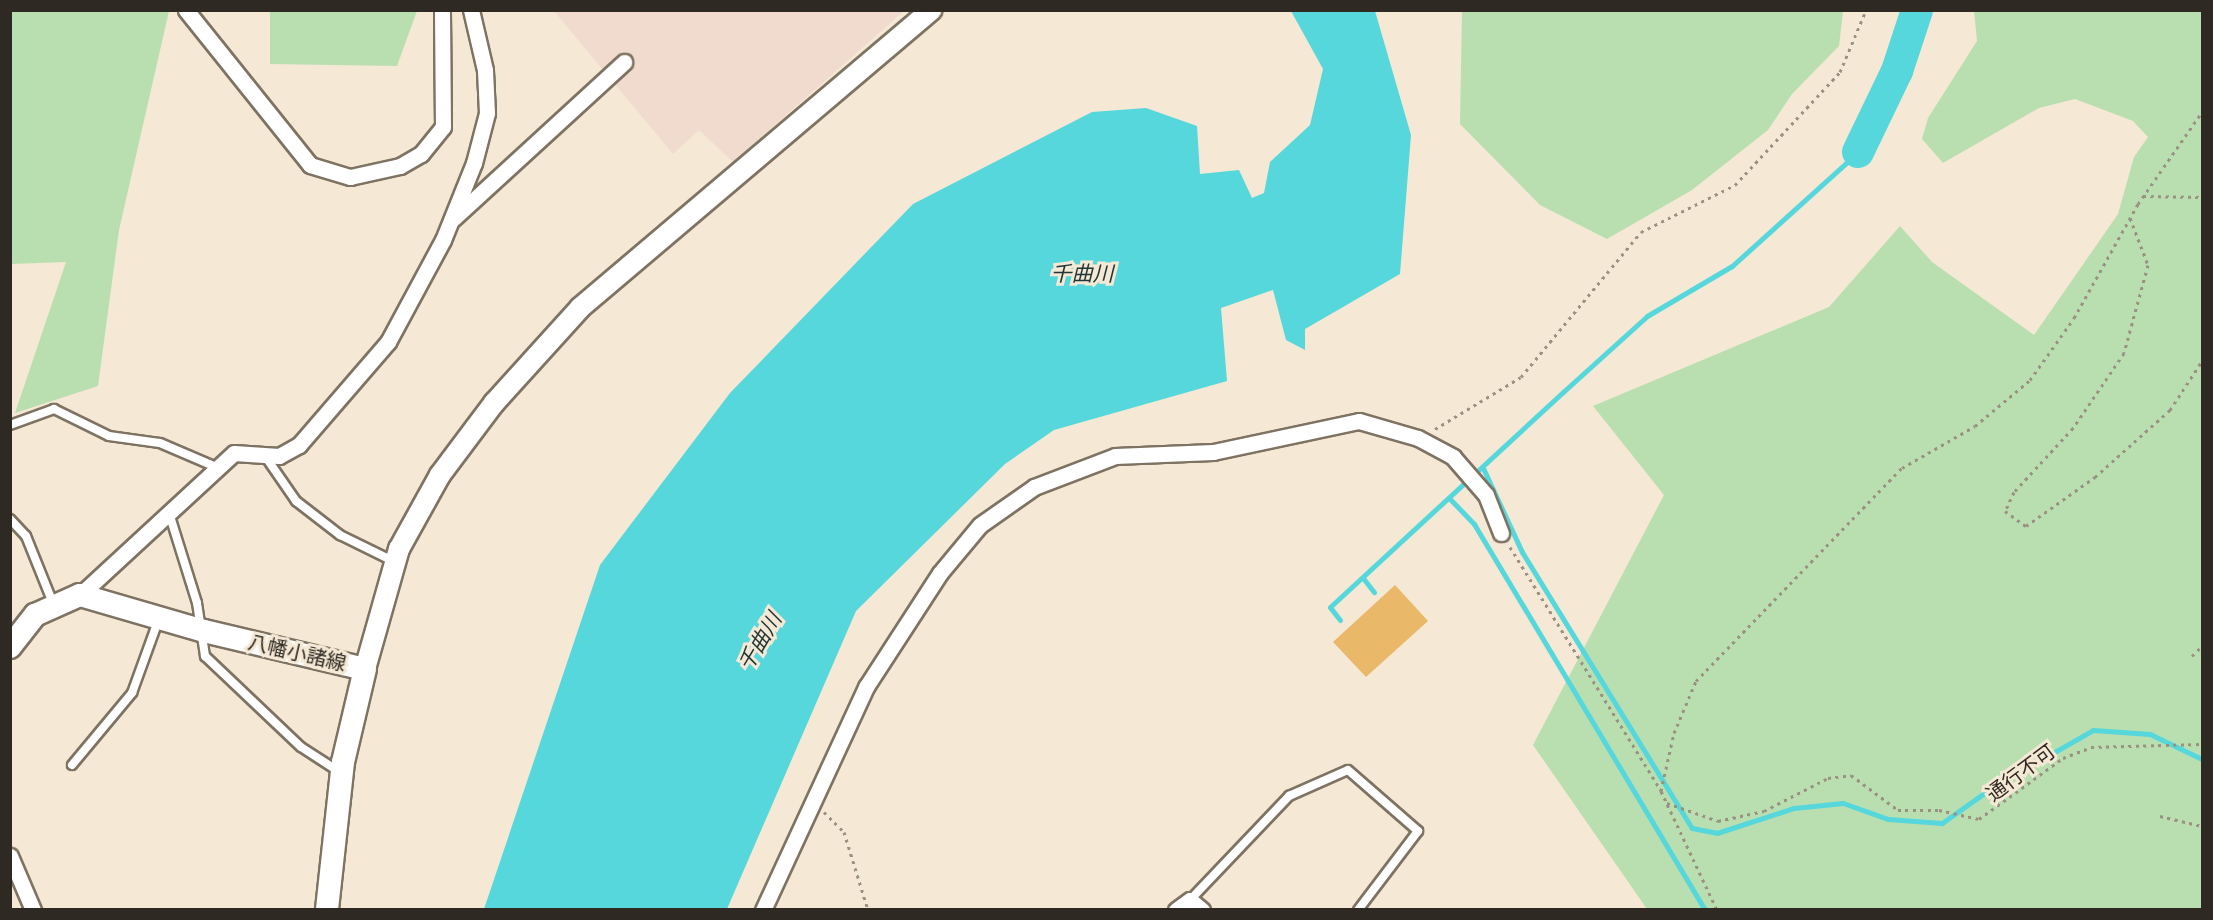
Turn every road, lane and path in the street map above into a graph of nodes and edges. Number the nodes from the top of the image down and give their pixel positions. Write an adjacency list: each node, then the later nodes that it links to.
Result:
1 (186, 10): 2 (street)
2 (442, 10)
3 (471, 10): 11 (street)
4 (932, 10): 20 (street)
5 (1866, 10): 14 (path)
6 (624, 62): 11 (street)
7 (2202, 112): 8 (path)
8 (2144, 196): 9 (path); 10 (path)
9 (2202, 197)
10 (2130, 218): 12 (path); 32 (path)
11 (450, 222): 15 (street)
12 (2202, 361)
13 (10, 425): 16 (lane)
14 (1418, 438): 19 (street); 33 (street)
15 (264, 455): 16 (street); 20 (lane)
16 (216, 466): 17 (street)
17 (168, 512): 21 (street); 24 (lane)
18 (10, 519): 22 (lane)
19 (1501, 532): 32 (path)
20 (395, 562): 28 (street)
21 (80, 595): 22 (main road); 23 (main road, 八幡小諸線)
22 (53, 603): 26 (main road)
23 (159, 616): 24 (main road, 八幡小諸線); 30 (lane)
24 (204, 631): 28 (main road, 八幡小諸線); 31 (lane)
25 (2202, 646): 27 (path)
26 (10, 647)
27 (2192, 656)
28 (365, 669): 31 (main road, 八幡小諸線)
29 (2202, 744): 34 (path, 通行不可)
30 (72, 765)
31 (341, 773): 40 (main road, 八幡小諸線)
32 (1661, 791): 34 (path)
33 (812, 800): 41 (street); 42 (path)
34 (1666, 803): 46 (path)
35 (2160, 816): 36 (path)
36 (2202, 826)
37 (10, 856): 39 (street)
38 (1190, 900): 43 (street); 44 (street); 45 (lane)
39 (33, 909)
40 (327, 909)
41 (763, 909)
42 (868, 909)
43 (1176, 909)
44 (1202, 909)
45 (1358, 909)
46 (1717, 909)

